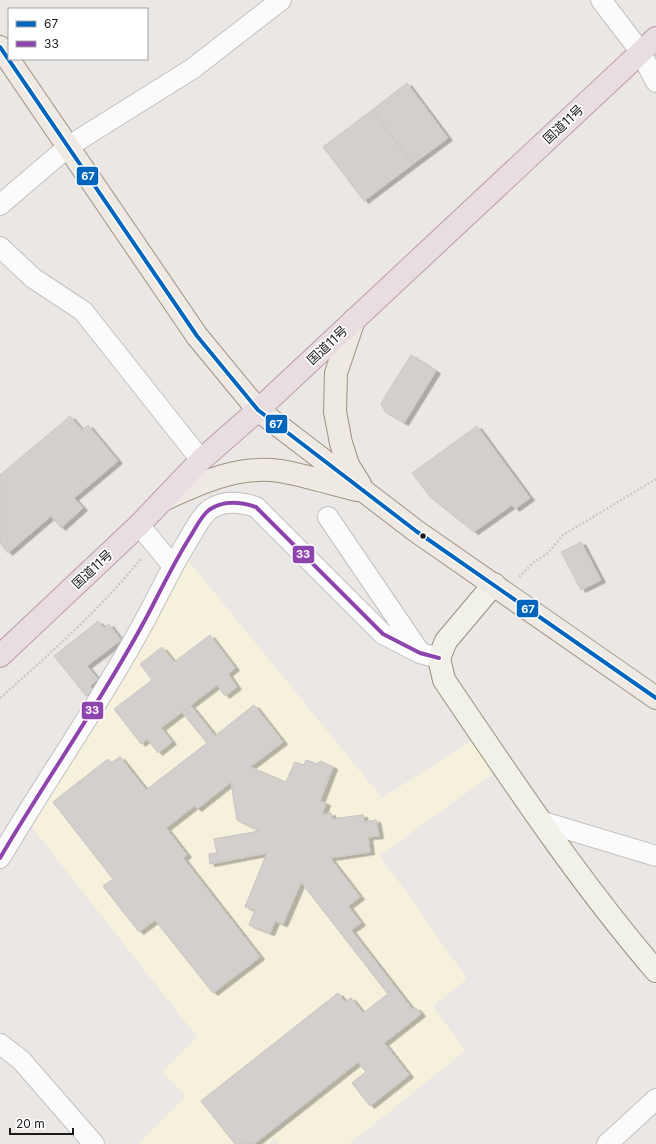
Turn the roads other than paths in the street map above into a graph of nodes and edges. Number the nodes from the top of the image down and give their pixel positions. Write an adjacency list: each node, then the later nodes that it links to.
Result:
1 (281, 0): 8 (street)
2 (601, 0): 3 (street)
3 (648, 44): 7 (street); 11 (highway, 国道11号)
4 (0, 47): 5 (main road)
5 (8, 58)
6 (9, 60): 8 (main road)
7 (656, 82)
8 (69, 146): 9 (street); 12 (main road)
9 (0, 206)
10 (0, 247): 13 (street)
11 (354, 320): 12 (highway, 国道11号); 14 (main road)
12 (258, 410): 13 (highway, 国道11号); 14 (main road)
13 (201, 460): 15 (highway, 国道11号)
14 (366, 492): 15 (main road); 19 (main road)
15 (162, 500): 17 (highway, 国道11号)
16 (328, 517): 20 (street)
17 (139, 525): 18 (street); 21 (highway, 国道11号)
18 (173, 566): 20 (street); 25 (street)
19 (500, 588): 20 (street); 22 (main road)
20 (429, 655): 23 (street)
21 (0, 656)
22 (656, 698)
23 (540, 821): 24 (street); 26 (street)
24 (656, 856)
25 (0, 858)
26 (656, 971)
27 (0, 1044): 29 (street)
28 (656, 1099): 30 (street)
29 (94, 1144)
30 (607, 1144)

